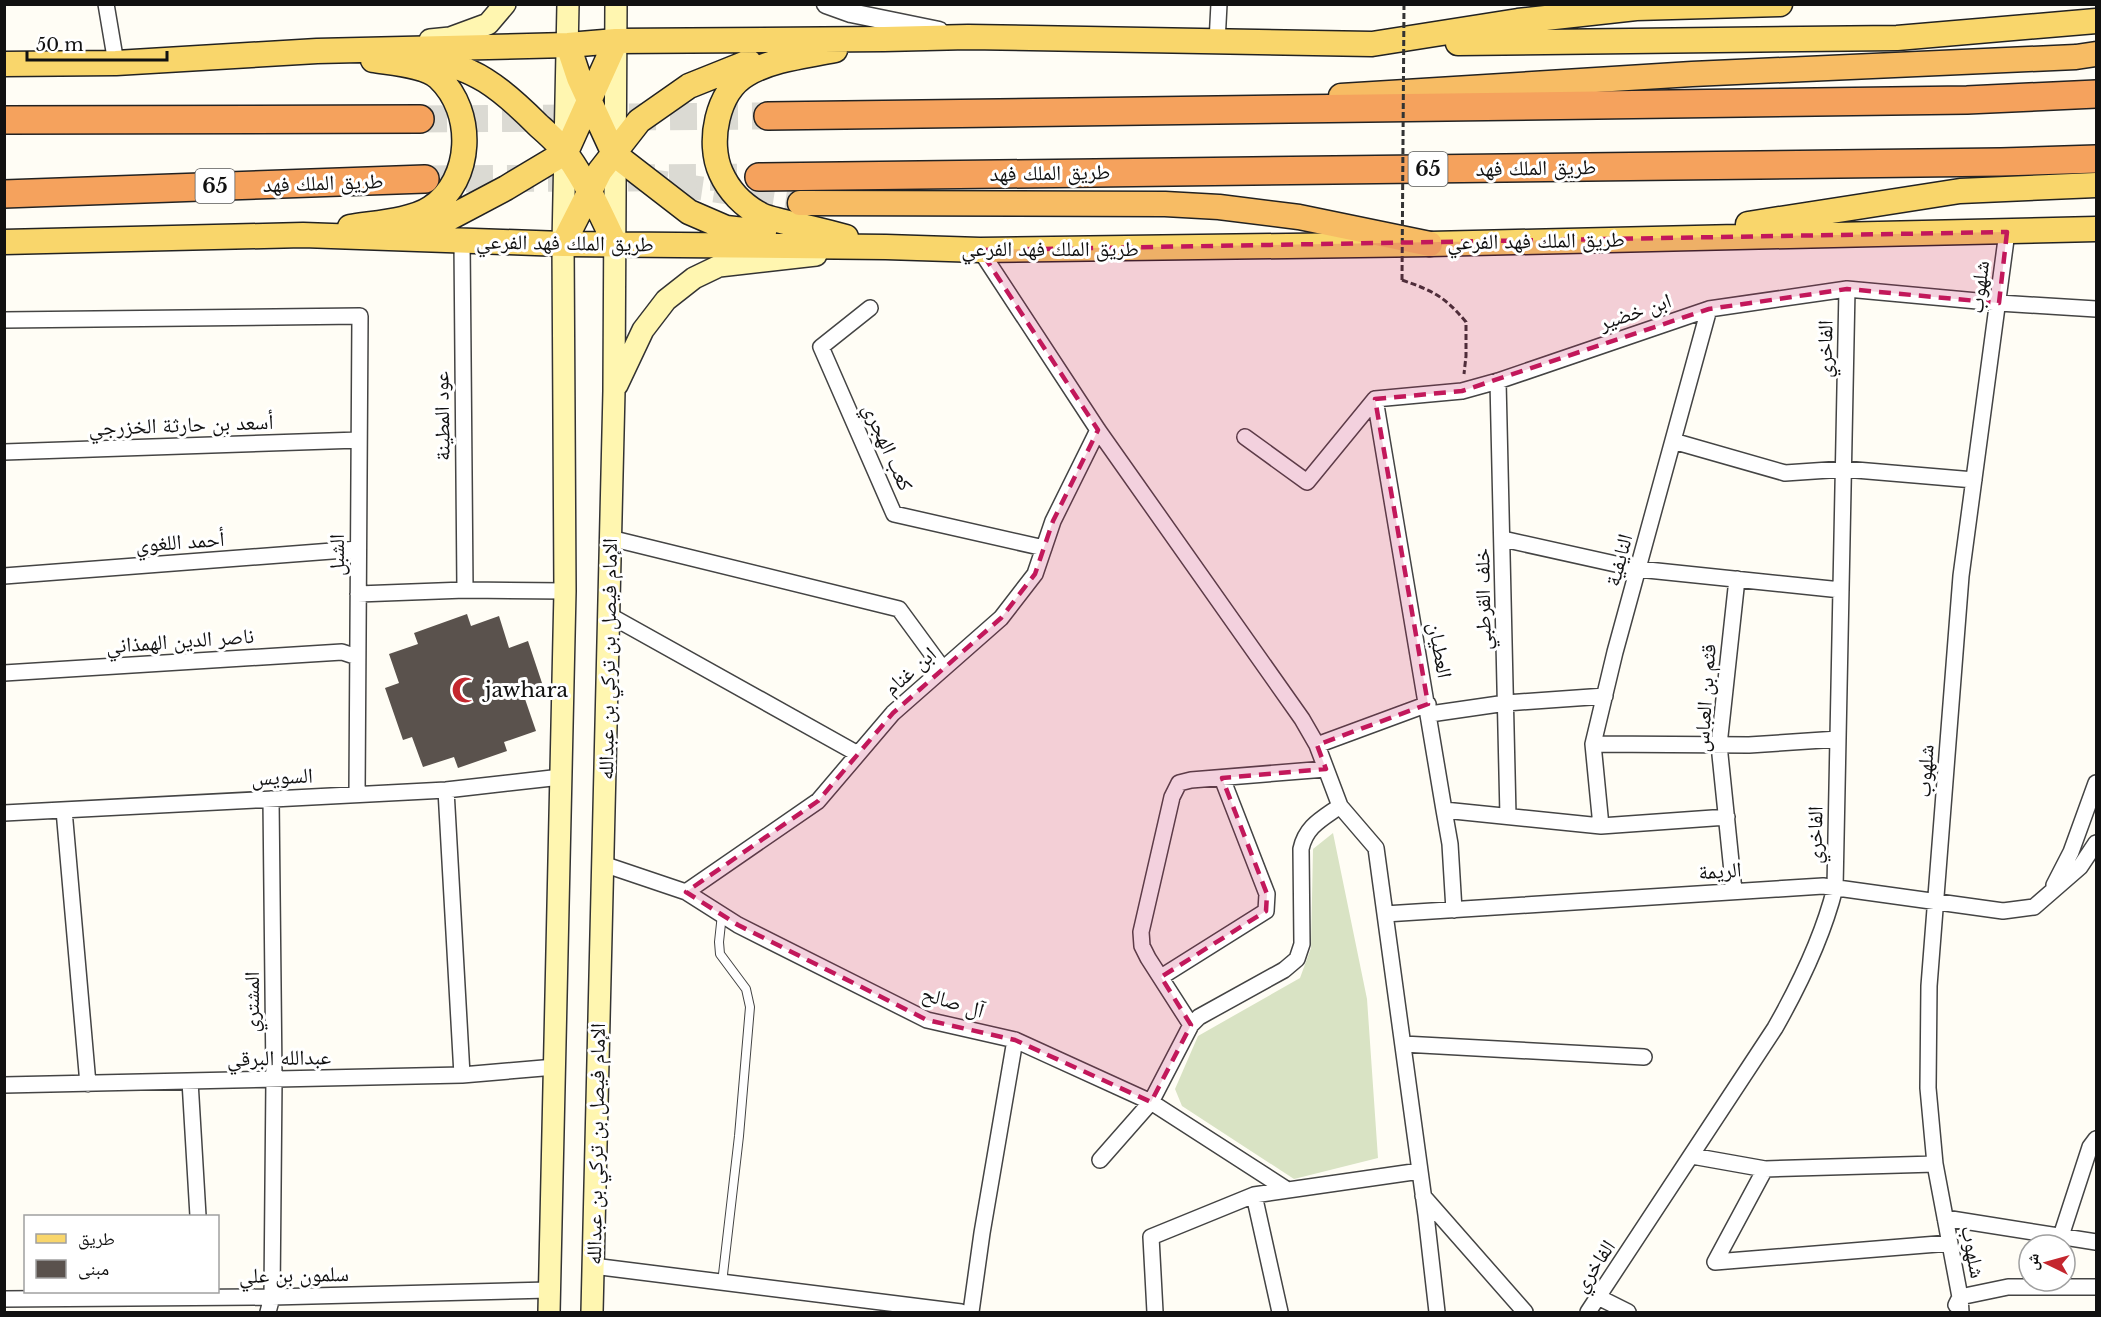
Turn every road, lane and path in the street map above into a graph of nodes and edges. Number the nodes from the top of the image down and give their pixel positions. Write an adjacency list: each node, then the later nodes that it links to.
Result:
1 (106, 4): 18 (street)
2 (505, 4): 16 (main road)
3 (568, 4): 15 (main road, الإمام فيصل بن تركي بن عبدالله)
4 (616, 4): 12 (main road, الإمام فيصل بن تركي بن عبدالله)
5 (826, 4): 10 (street)
6 (1219, 4): 13 (street)
7 (1404, 4): 54 (path, bridge)
8 (1780, 4): 14 (main road)
9 (2097, 21): 14 (main road)
10 (968, 37): 11 (main road); 13 (main road)
11 (884, 39): 12 (main road); 27 (main road); 44 (main road)
12 (616, 41): 15 (main road); 21 (main road); 27 (main road, الإمام فيصل بن تركي بن عبدالله)
13 (1217, 42): 14 (main road)
14 (1372, 44)
15 (568, 45): 16 (main road); 21 (main road); 26 (main road, الإمام فيصل بن تركي بن عبدالله)
16 (317, 51): 18 (main road); 26 (main road); 37 (main road)
17 (2097, 54): 22 (highway)
18 (116, 63): 19 (main road)
19 (4, 64)
20 (2097, 94): 22 (highway)
21 (589, 98): 26 (main road); 27 (main road)
22 (1124, 113): 23 (highway)
23 (768, 116)
24 (420, 119): 25 (highway)
25 (4, 120)
26 (566, 152): 32 (main road); 37 (main road); 41 (main road, الإمام فيصل بن تركي بن عبدالله)
27 (614, 154): 32 (main road); 42 (main road, الإمام فيصل بن تركي بن عبدالله); 44 (main road)
28 (2097, 159): 29 (highway, طريق الملك فهد / 65)
29 (759, 177)
30 (425, 179): 33 (highway, طريق الملك فهد / 65)
31 (2097, 185): 38 (main road)
32 (589, 190): 41 (main road); 42 (main road)
33 (4, 194)
34 (800, 204): 43 (highway)
35 (2097, 229): 36 (main road, طريق الملك فهد الفرعي)
36 (2007, 232): 38 (main road, طريق الملك فهد الفرعي); 47 (street, شلهوب)
37 (303, 235): 39 (main road, طريق الملك فهد الفرعي); 40 (main road, طريق الملك فهد الفرعي)
38 (1660, 238): 43 (main road, طريق الملك فهد الفرعي)
39 (462, 241): 41 (main road, طريق الملك فهد الفرعي); 70 (street, عود المطينة)
40 (4, 242)
41 (563, 244): 42 (main road, طريق الملك فهد الفرعي); 72 (main road, الإمام فيصل بن تركي بن عبدالله)
42 (615, 244): 44 (main road, طريق الملك فهد الفرعي); 53 (main road, الإمام فيصل بن تركي بن عبدالله)
43 (1430, 244): 45 (main road, طريق الملك فهد الفرعي)
44 (886, 247): 45 (main road, طريق الملك فهد الفرعي); 53 (main road)
45 (980, 250): 56 (street)
46 (1847, 290): 47 (street, ابن خضير); 49 (street, ابن خضير); 61 (street, الفاخري)
47 (1999, 303): 50 (street, ابن خضير); 62 (street, شلهوب)
48 (870, 309): 65 (street, كعب الهجري)
49 (1709, 309): 52 (street, ابن خضير); 59 (street, النايفية)
50 (2097, 309)
51 (4, 320): 58 (street, الشبل)
52 (1498, 381): 54 (street, ابن خضير); 64 (street, خلف القرطبي)
53 (614, 391): 63 (main road, الإمام فيصل بن تركي بن عبدالله)
54 (1462, 391): 55 (street, ابن خضير)
55 (1375, 399): 57 (street); 80 (street, العطيان)
56 (1098, 430): 65 (street, ابن غنام); 83 (street)
57 (1245, 437)
58 (359, 440): 60 (street, أسعد بن حارثة الخزرجي); 66 (street, الشبل)
59 (1673, 441): 61 (street); 67 (street, النايفية)
60 (4, 452)
61 (1844, 469): 62 (street); 71 (street, الفاخري)
62 (1974, 480): 106 (street, شلهوب)
63 (610, 538): 74 (main road, الإمام فيصل بن تركي بن عبدالله); 76 (street)
64 (1503, 539): 67 (street); 79 (street, خلف القرطبي)
65 (1044, 548): 76 (street, ابن غنام)
66 (358, 549): 68 (street, أحمد اللغوي); 73 (street, الشبل)
67 (1638, 569): 69 (street); 78 (street, النايفية)
68 (4, 576)
69 (1737, 579): 71 (street); 84 (street, قثم بن العباس)
70 (465, 590): 72 (street); 73 (street)
71 (1841, 590): 81 (street, الفاخري)
72 (565, 591): 87 (main road, الإمام فيصل بن تركي بن عبدالله)
73 (358, 594): 75 (street, الشبل)
74 (609, 615): 85 (street); 101 (main road, الإمام فيصل بن تركي بن عبدالله)
75 (357, 657): 77 (street, ناصر الدين الهمذاني); 91 (street, الشبل)
76 (943, 669): 85 (street, ابن غنام)
77 (4, 673)
78 (1605, 696): 79 (street); 82 (street, النايفية)
79 (1506, 703): 80 (street); 97 (street, خلف القرطبي)
80 (1429, 709): 83 (street); 95 (street, العطيان)
81 (1838, 739): 84 (street); 102 (street, الفاخري)
82 (1593, 744): 84 (street); 99 (street, النايفية)
83 (1317, 745): 86 (street)
84 (1719, 745): 98 (street, قثم بن العباس)
85 (858, 754): 104 (street, ابن غنام)
86 (1326, 769): 88 (street); 93 (street)
87 (561, 777): 90 (street, السويس); 115 (main road, الإمام فيصل بن تركي بن عبدالله)
88 (1222, 778): 110 (street); 110 (street)
89 (2097, 783): 105 (street)
90 (446, 790): 91 (street, السويس); 116 (street)
91 (357, 794): 92 (street, السويس)
92 (271, 799): 94 (street, السويس); 117 (street, المشتري)
93 (1340, 806): 109 (street); 111 (street)
94 (64, 810): 96 (street, السويس); 119 (street)
95 (1444, 810): 97 (street); 107 (street, العطيان)
96 (4, 813)
97 (1508, 816): 99 (street)
98 (1727, 817): 99 (street); 103 (street, قثم بن العباس)
99 (1601, 826)
100 (2097, 843): 105 (street, الريمة)
101 (603, 864): 104 (street, آل صالح); 138 (main road, الإمام فيصل بن تركي بن عبدالله)
102 (1835, 888): 103 (street, الريمة); 106 (street, الريمة); 123 (street, الفاخري)
103 (1734, 891): 107 (street, الريمة)
104 (686, 892): 108 (street, آل صالح)
105 (2050, 893): 106 (street, الريمة)
106 (1936, 903): 125 (street, شلهوب)
107 (1454, 910): 109 (street, الريمة)
108 (722, 914): 112 (street, آل صالح); 139 (lane)
109 (1385, 914): 113 (street)
110 (1161, 977): 111 (street)
111 (1191, 1025): 121 (street)
112 (1015, 1040): 121 (street, آل صالح); 152 (street)
113 (1403, 1044): 114 (street); 127 (street)
114 (1644, 1057)
115 (555, 1067): 116 (street, عبدالله البرقي); 141 (main road, الإمام فيصل بن تركي بن عبدالله)
116 (462, 1075): 117 (street, عبدالله البرقي)
117 (274, 1079): 118 (street, عبدالله البرقي); 143 (street, المشتري)
118 (190, 1081): 119 (street, عبدالله البرقي); 131 (street)
119 (88, 1084): 120 (street, عبدالله البرقي)
120 (4, 1085)
121 (1151, 1102): 124 (street); 128 (street, آل صالح)
122 (2097, 1139): 134 (street)
123 (1692, 1156): 126 (street); 144 (street, الفاخري)
124 (1100, 1160)
125 (1935, 1164): 126 (street); 132 (street, شلهوب)
126 (1765, 1169): 137 (street)
127 (1420, 1171): 128 (street); 130 (street)
128 (1286, 1189): 129 (street)
129 (1254, 1195): 153 (street); 154 (street)
130 (1423, 1196): 155 (street); 156 (street)
131 (198, 1215)
132 (1945, 1218): 133 (street); 137 (street, شلهوب)
133 (2042, 1233)
134 (2062, 1233)
135 (2077, 1239): 136 (street)
136 (2097, 1242)
137 (1950, 1243): 146 (street, شلهوب)
138 (593, 1266): 139 (street); 150 (main road, الإمام فيصل بن تركي بن عبدالله)
139 (722, 1282): 147 (street)
140 (2097, 1287): 146 (street)
141 (549, 1290): 143 (street, سلمون بن علي); 149 (main road, الإمام فيصل بن تركي بن عبدالله)
142 (203, 1294): 143 (street, سلمون بن علي); 145 (street, سلمون بن علي)
143 (272, 1297): 148 (street, المشتري)
144 (1598, 1297): 157 (street, الفاخري); 158 (street)
145 (4, 1299)
146 (1960, 1305): 159 (street)
147 (873, 1307): 151 (street)
148 (268, 1312)
149 (549, 1312)
150 (592, 1312)
151 (961, 1312)
152 (971, 1312)
153 (1155, 1312)
154 (1280, 1312)
155 (1437, 1312)
156 (1525, 1312)
157 (1588, 1312)
158 (1628, 1312)
159 (1951, 1312)

